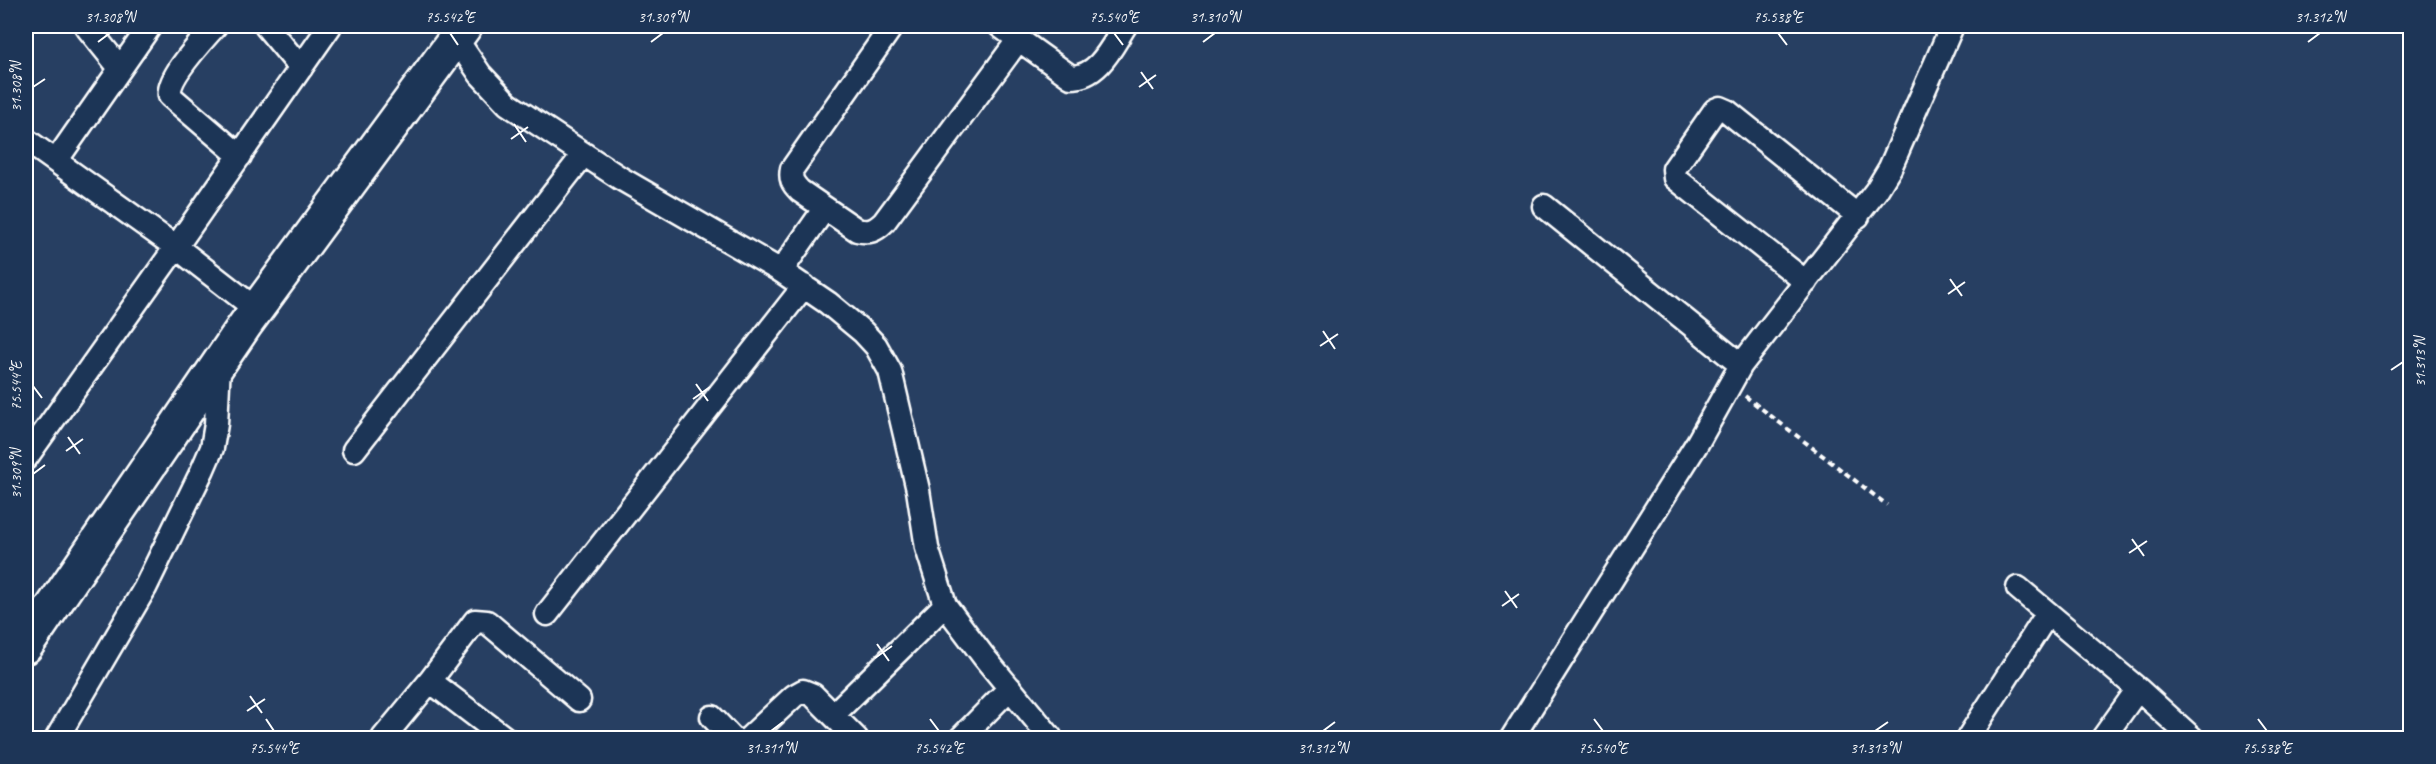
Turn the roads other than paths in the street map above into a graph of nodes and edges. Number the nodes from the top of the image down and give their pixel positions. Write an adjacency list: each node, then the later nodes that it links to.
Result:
1 (86, 26): 12 (street)
2 (150, 26): 12 (street)
3 (215, 26): 16 (street)
4 (266, 26): 13 (street)
5 (330, 26): 13 (street)
6 (892, 26): 19 (street)
7 (1000, 26): 11 (street)
8 (1125, 26): 11 (street)
9 (1953, 26): 20 (street)
10 (456, 30): 15 (street); 25 (street)
11 (1019, 39): 19 (street)
12 (120, 68): 17 (street)
13 (300, 68): 16 (street)
14 (26, 140): 17 (street)
15 (584, 154): 22 (street); 28 (street)
16 (240, 156): 21 (street)
17 (56, 161): 21 (street)
18 (1544, 206): 27 (street)
19 (825, 208): 22 (street)
20 (1858, 216): 23 (street); 23 (street)
21 (176, 248): 25 (street); 29 (street)
22 (781, 271): 24 (street)
23 (1806, 282): 27 (street)
24 (804, 286): 31 (street); 33 (street)
25 (257, 310): 26 (street)
26 (219, 364): 34 (street); 41 (street)
27 (1741, 365): 49 (street)
28 (354, 450)
29 (26, 458)
30 (2018, 588): 32 (street)
31 (945, 605): 36 (street); 39 (street)
32 (2048, 613): 37 (street); 50 (street)
33 (547, 614)
34 (26, 646)
35 (430, 681): 38 (street); 42 (street); 43 (street)
36 (1010, 688): 47 (street); 48 (street)
37 (2138, 689): 51 (street); 52 (street)
38 (579, 700)
39 (833, 715): 45 (street); 46 (street)
40 (712, 717): 44 (street)
41 (66, 736)
42 (383, 738)
43 (505, 738)
44 (732, 738)
45 (749, 738)
46 (856, 738)
47 (962, 738)
48 (1051, 738)
49 (1512, 738)
50 (1968, 738)
51 (2103, 738)
52 (2192, 738)

